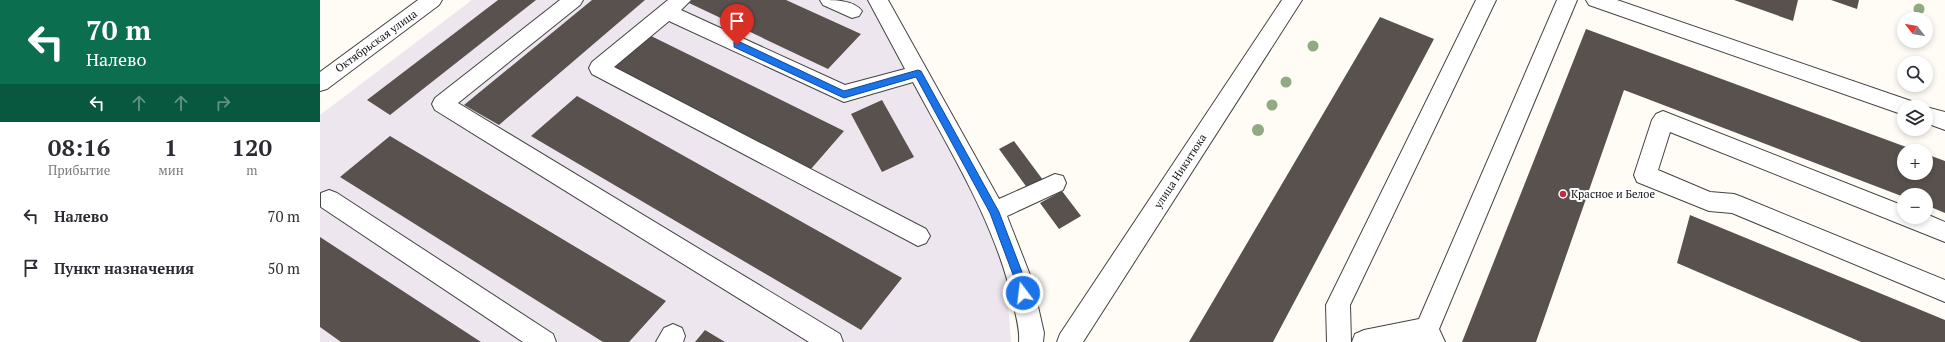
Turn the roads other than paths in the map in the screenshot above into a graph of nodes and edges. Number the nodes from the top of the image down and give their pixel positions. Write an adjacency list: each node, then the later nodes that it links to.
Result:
1 (432, 0): 12 (street, Октябрьская улица)
2 (573, 0): 26 (street)
3 (830, 0): 10 (street)
4 (878, 0): 11 (street)
5 (1292, 0): 28 (street, улица Никитюка)
6 (1486, 0): 29 (street)
7 (1567, 0): 24 (street)
8 (1596, 0): 13 (street)
9 (674, 6): 11 (street); 22 (street)
10 (852, 11)
11 (918, 73): 18 (street)
12 (320, 83)
13 (1897, 105)
14 (1933, 117): 15 (street)
15 (1945, 121)
16 (1055, 183): 18 (street)
17 (329, 200): 25 (street)
18 (994, 212): 27 (street)
19 (1897, 213): 23 (street)
20 (1925, 224): 21 (street)
21 (1945, 232)
22 (918, 236)
23 (1945, 291)
24 (1430, 335): 30 (street)
25 (544, 342)
26 (831, 342)
27 (1031, 342)
28 (1069, 342)
29 (1339, 342)
30 (1364, 342)

